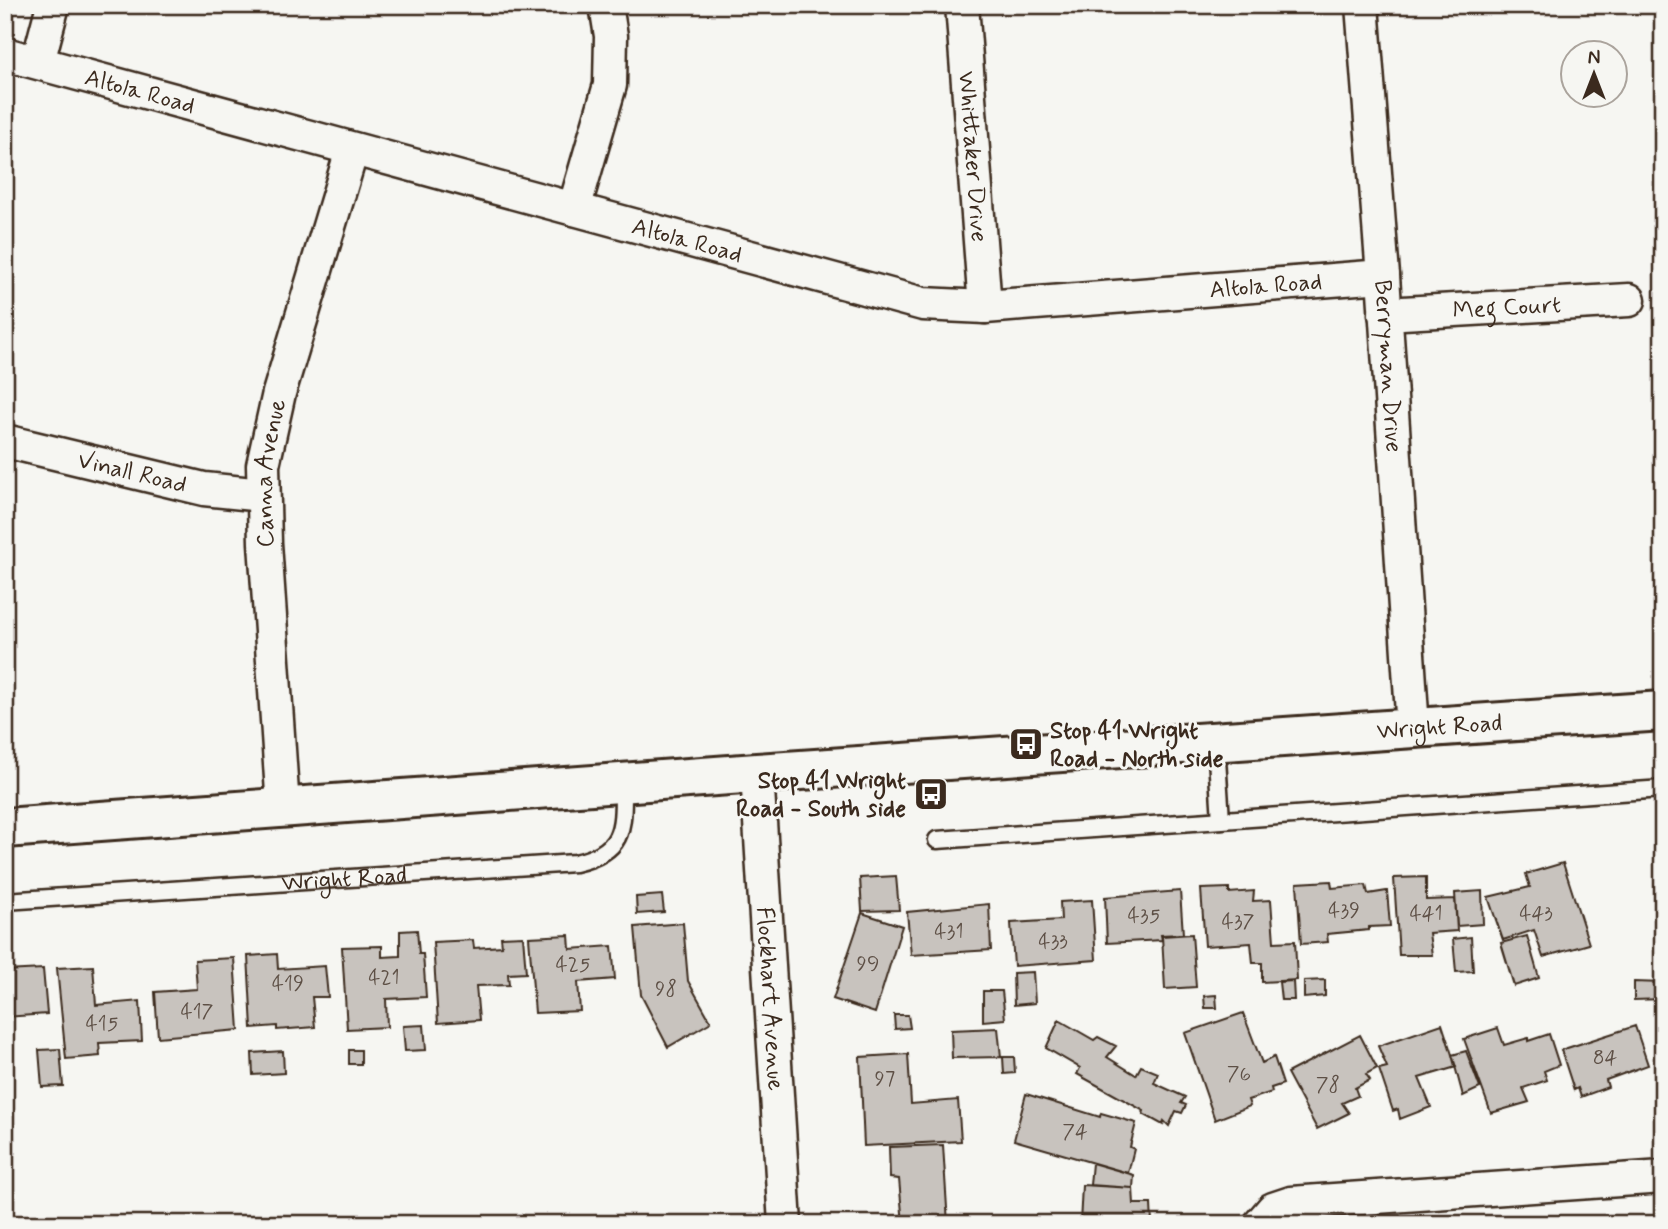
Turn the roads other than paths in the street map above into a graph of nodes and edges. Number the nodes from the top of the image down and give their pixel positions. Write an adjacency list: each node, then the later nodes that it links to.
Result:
1 (53, 5): 6 (street)
2 (606, 5): 8 (street)
3 (962, 5): 11 (street, Whittaker Drive)
4 (1362, 5): 9 (street, Berryman Drive)
5 (5, 54): 6 (street, Altola Road)
6 (38, 62): 7 (street, Altola Road)
7 (352, 150): 8 (street, Altola Road); 14 (street, Canna Avenue)
8 (574, 209): 11 (street, Altola Road)
9 (1383, 276): 11 (street, Altola Road); 12 (street, Berryman Drive)
10 (1629, 300): 12 (street, Meg Court)
11 (985, 307)
12 (1385, 314): 16 (street, Berryman Drive)
13 (5, 441): 14 (street, Vinall Road)
14 (262, 495): 21 (street, Canna Avenue)
15 (1663, 711): 16 (main road, Wright Road)
16 (1413, 729): 17 (main road, Wright Road)
17 (1216, 743): 18 (main road, Wright Road); 22 (lane)
18 (757, 773): 19 (main road, Wright Road); 27 (street, Flockhart Avenue)
19 (623, 784): 21 (main road, Wright Road); 25 (lane, Wright Road)
20 (1663, 789): 22 (lane)
21 (284, 808): 23 (main road, Wright Road)
22 (1221, 820): 24 (lane)
23 (5, 828)
24 (937, 840)
25 (5, 901)
26 (1663, 1177): 28 (street)
27 (785, 1224)
28 (1260, 1224)

